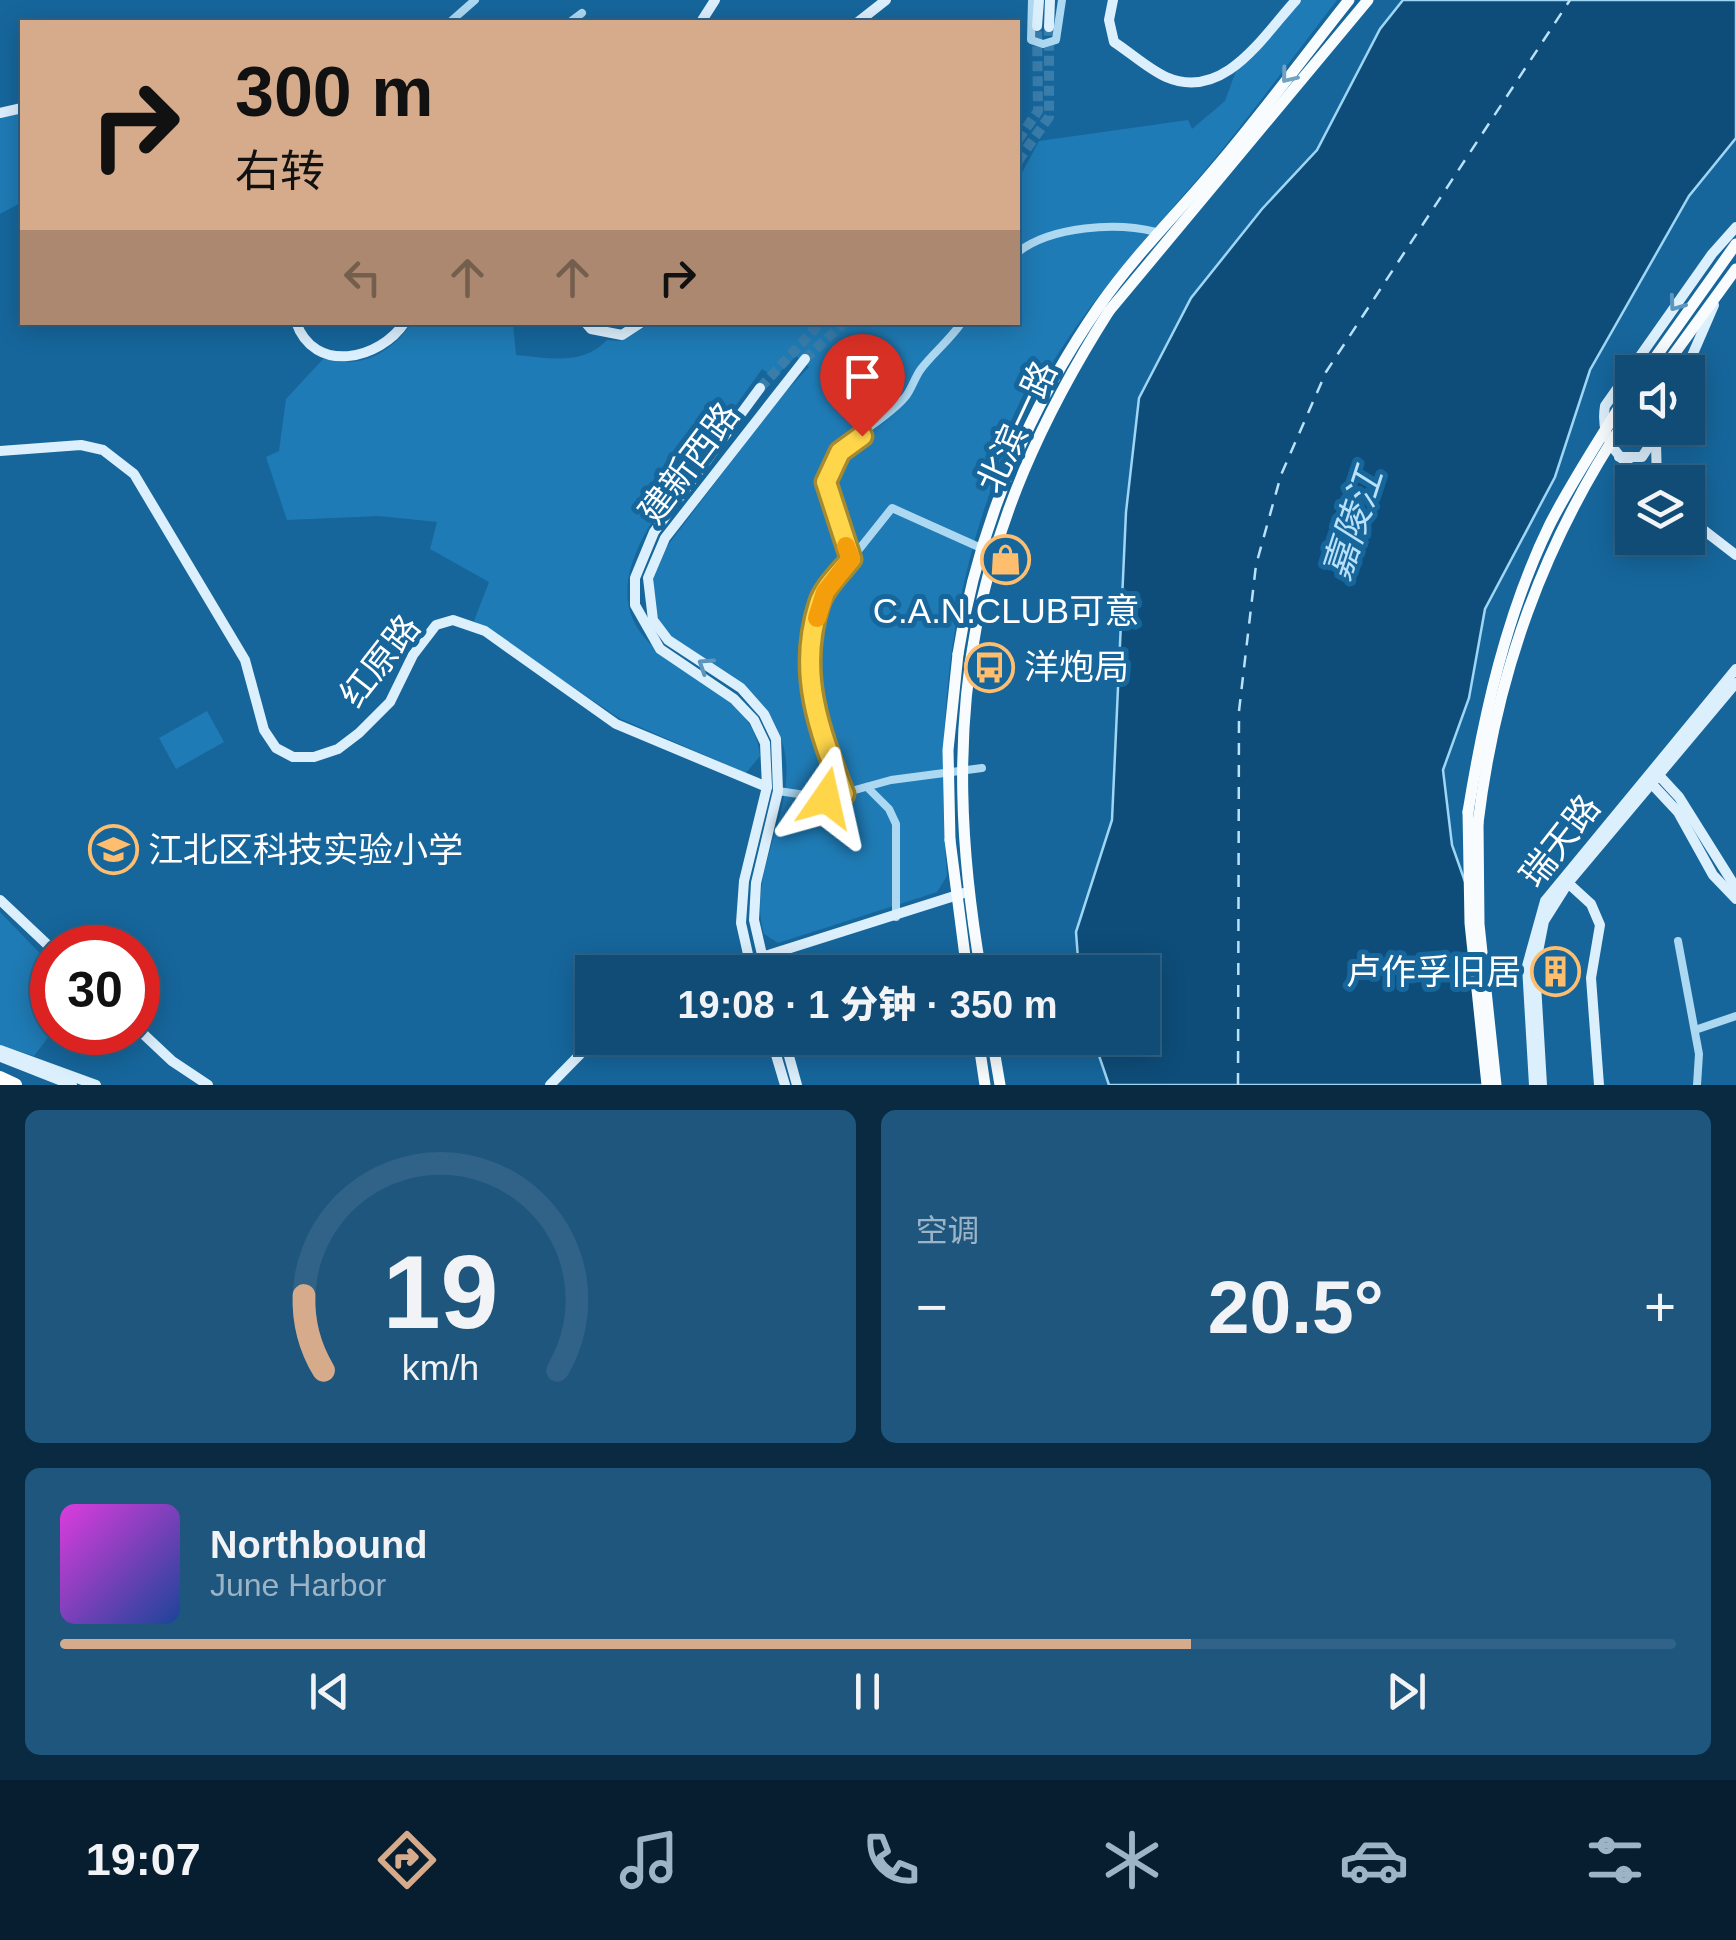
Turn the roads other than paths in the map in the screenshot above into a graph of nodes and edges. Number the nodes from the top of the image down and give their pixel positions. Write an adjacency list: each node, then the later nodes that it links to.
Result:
1 (475, 0): 11 (street)
2 (886, 0): 13 (street)
3 (1035, 0): 4 (street); 5 (street)
4 (1050, 0)
5 (1062, 0)
6 (1113, 0): 7 (street)
7 (1296, 0)
8 (1349, 0): 15 (main road, 北滨一路, one-way to 15)
9 (1368, 0): 49 (main road, 北滨一路, bridge)
10 (582, 13): 12 (street)
11 (455, 20)
12 (573, 20)
13 (861, 20)
14 (1736, 228): 34 (street, one-way to 34)
15 (1156, 232): 17 (street); 37 (main road, 北滨一路)
16 (1736, 244): 25 (main road)
17 (1020, 251)
18 (1736, 269): 19 (main road)
19 (1721, 290): 26 (main road); 27 (street)
20 (298, 325): 21 (street)
21 (402, 325)
22 (588, 325): 23 (street)
23 (637, 325)
24 (959, 325): 39 (street)
25 (1657, 355)
26 (1673, 355)
27 (1692, 355)
28 (806, 359): 45 (street, 建新西路, one-way to 28)
29 (760, 388): 45 (street, 建新西路)
30 (1615, 429): 80 (main road, bridge)
31 (1615, 431): 81 (main road, bridge)
32 (1650, 445): 34 (street)
33 (0, 451): 45 (street, 红原路)
34 (1618, 456): 35 (street)
35 (1628, 465)
36 (1705, 531): 38 (street)
37 (982, 548): 39 (street); 49 (main road, 北滨一路, bridge)
38 (1736, 556)
39 (851, 559): 46 (street)
40 (1736, 669): 43 (street, 瑞天路)
41 (1736, 682): 43 (street, 瑞天路)
42 (982, 768): 44 (street)
43 (1653, 776): 47 (street, 瑞天路); 48 (street); 50 (street); 82 (street, 瑞天路)
44 (866, 787): 46 (street); 52 (street)
45 (772, 789): 46 (street); 55 (street, 建新西路); 56 (street, 建新西路)
46 (844, 794)
47 (1568, 883): 83 (street, 瑞天路); 84 (street)
48 (1736, 888)
49 (961, 894): 52 (street); 58 (main road, 北滨一路); 59 (main road, 北滨一路, bridge)
50 (1736, 899)
51 (0, 900): 53 (street)
52 (896, 916): 57 (street)
53 (30, 928)
54 (1678, 941): 61 (street)
55 (747, 955)
56 (761, 955)
57 (764, 955)
58 (966, 955)
59 (977, 955)
60 (1736, 1016): 61 (street)
61 (1694, 1030): 85 (street)
62 (160, 1049): 74 (street)
63 (0, 1053): 69 (street)
64 (579, 1055): 75 (street)
65 (776, 1055): 76 (street)
66 (788, 1055): 77 (street)
67 (981, 1055): 78 (main road)
68 (995, 1055): 79 (main road)
69 (38, 1066): 72 (street); 73 (street)
70 (0, 1078): 71 (highway)
71 (15, 1085)
72 (72, 1085)
73 (96, 1085)
74 (208, 1085)
75 (550, 1085)
76 (786, 1085)
77 (796, 1085)
78 (986, 1085)
79 (1000, 1085)
80 (1487, 1085)
81 (1496, 1085)
82 (1534, 1085)
83 (1542, 1085)
84 (1600, 1085)
85 (1697, 1085)

